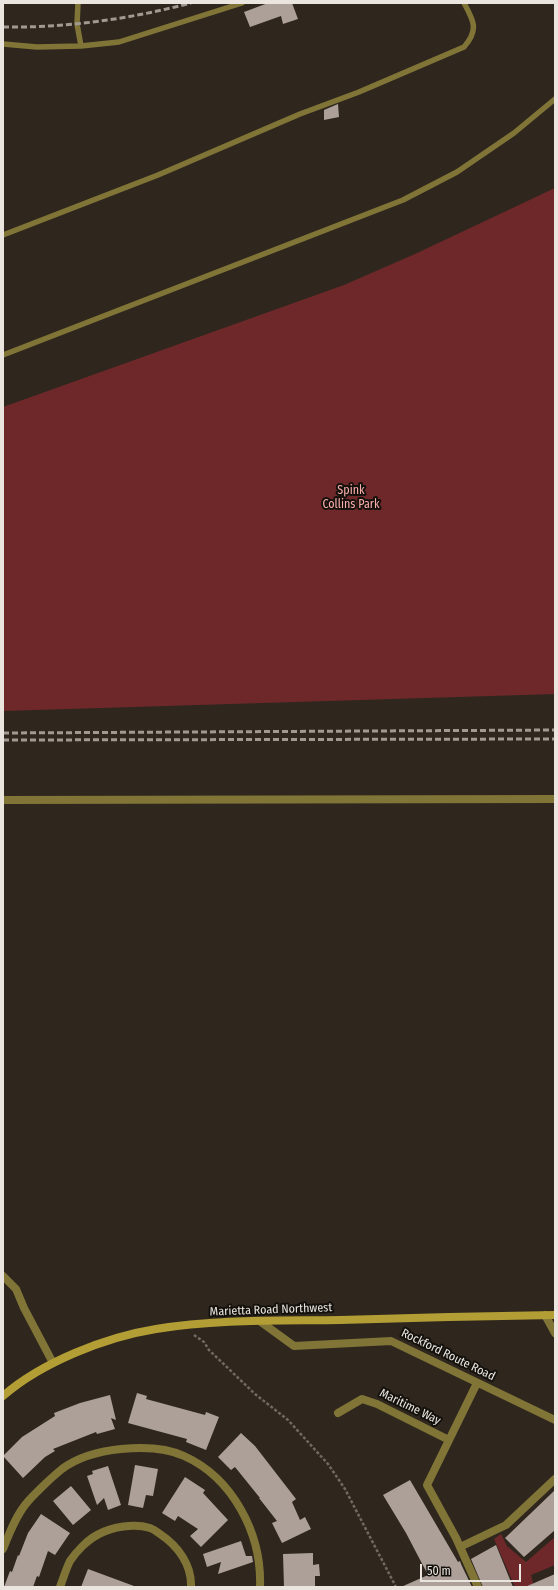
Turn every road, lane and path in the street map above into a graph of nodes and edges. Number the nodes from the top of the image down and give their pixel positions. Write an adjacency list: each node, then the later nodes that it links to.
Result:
1 (78, 3): 5 (lane)
2 (242, 3): 5 (lane)
3 (464, 3): 7 (lane)
4 (3, 44): 5 (lane)
5 (81, 46)
6 (555, 99): 8 (lane)
7 (3, 235)
8 (3, 356)
9 (555, 799): 10 (street)
10 (3, 800)
11 (3, 1276): 17 (street)
12 (545, 1315): 13 (main road, Marietta Road Northwest); 14 (main road, Marietta Road Northwest); 16 (street)
13 (555, 1315)
14 (261, 1322): 15 (main road, Marietta Road Northwest); 18 (street, Rockford Route Road)
15 (180, 1326): 17 (main road, Marietta Road Northwest); 29 (path)
16 (555, 1333)
17 (53, 1363): 19 (main road, Marietta Road Northwest)
18 (477, 1383): 21 (street, Rockford Route Road); 22 (street)
19 (3, 1396)
20 (338, 1412): 22 (street, Maritime Way)
21 (555, 1420)
22 (449, 1440): 24 (street)
23 (555, 1479): 24 (street)
24 (460, 1547): 30 (street)
25 (3, 1549): 28 (street)
26 (60, 1587): 27 (street)
27 (191, 1587)
28 (260, 1587)
29 (396, 1587)
30 (478, 1587)

